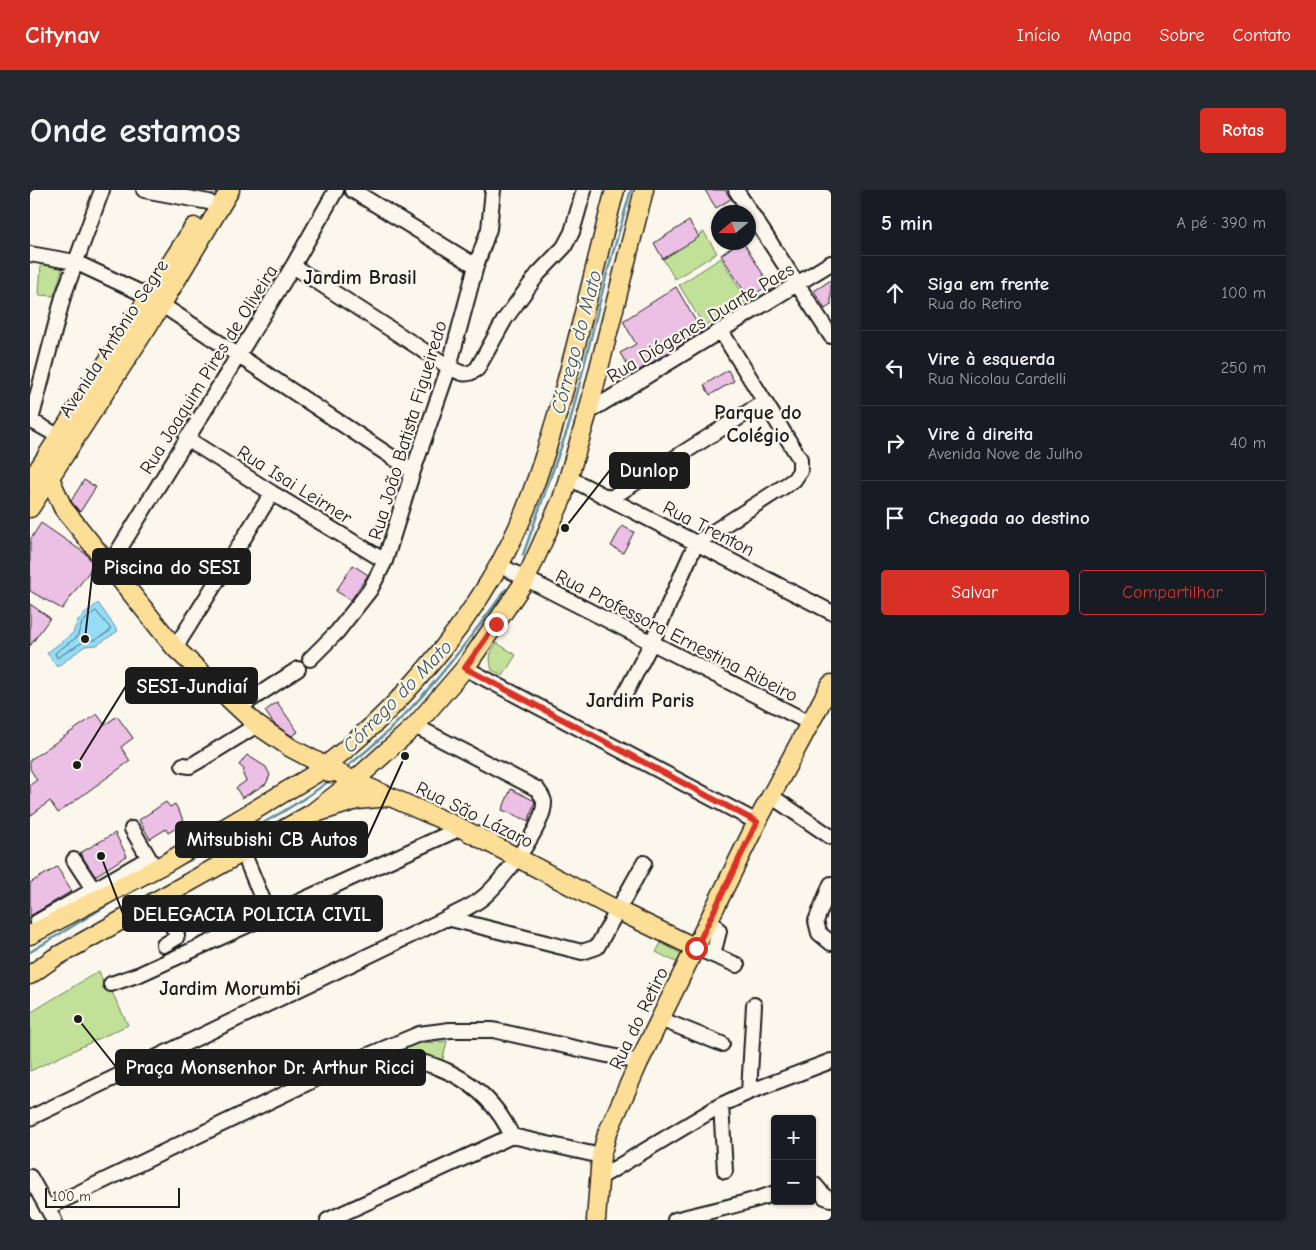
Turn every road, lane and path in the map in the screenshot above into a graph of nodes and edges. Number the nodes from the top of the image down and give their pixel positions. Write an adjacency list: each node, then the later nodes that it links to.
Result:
1 (102, 190): 13 (street)
2 (144, 190): 11 (street)
3 (230, 190): 18 (main road, Avenida Antônio Segre)
4 (336, 190): 15 (street, Rua Joaquim Pires de Oliveira)
5 (352, 190): 16 (street)
6 (494, 190): 16 (street, Rua João Batista Figueiredo)
7 (584, 190): 22 (street)
8 (615, 190): 38 (main road)
9 (644, 190): 25 (main road)
10 (736, 190): 17 (street)
11 (212, 196): 18 (main road, Avenida Antônio Segre)
12 (30, 254): 13 (street)
13 (76, 262): 18 (street); 23 (street)
14 (831, 263): 17 (street, Rua Diógenes Duarte Paes)
15 (293, 266): 21 (street, Rua Joaquim Pires de Oliveira); 22 (street)
16 (476, 266): 22 (street, Rua João Batista Figueiredo)
17 (798, 284): 19 (street, Rua Diógenes Duarte Paes); 20 (street)
18 (156, 301): 21 (street); 27 (main road, Avenida Antônio Segre); 31 (main road, Avenida Antônio Segre)
19 (721, 331): 24 (street); 25 (street, Rua Diógenes Duarte Paes)
20 (831, 336)
21 (238, 354): 28 (street, Rua Joaquim Pires de Oliveira); 29 (street)
22 (448, 367): 29 (street, Rua João Batista Figueiredo)
23 (37, 370): 26 (street)
24 (764, 402): 33 (street); 35 (street)
25 (588, 412): 30 (main road)
26 (30, 420): 27 (street)
27 (60, 438): 31 (main road, Avenida Antônio Segre)
28 (186, 438): 32 (street, Rua Isai Leirner); 37 (street, Rua Joaquim Pires de Oliveira)
29 (413, 471): 36 (street, Rua João Batista Figueiredo)
30 (569, 478): 33 (street, Rua Trenton); 39 (main road)
31 (34, 490): 34 (main road, Rua São Lázaro); 34 (main road)
32 (272, 493): 36 (street, Rua Isai Leirner); 42 (street)
33 (611, 498): 35 (street, Rua Trenton)
34 (64, 508): 37 (main road, Rua São Lázaro)
35 (696, 543): 40 (street, Rua Trenton); 41 (street)
36 (385, 561): 43 (street, Rua João Batista Figueiredo)
37 (109, 566): 42 (main road, Rua São Lázaro)
38 (503, 567): 39 (street, Rua Professora Ernestina Ribeiro); 54 (main road)
39 (524, 578): 41 (street, Rua Professora Ernestina Ribeiro); 44 (main road)
40 (831, 612)
41 (652, 642): 47 (street); 49 (street, Rua Professora Ernestina Ribeiro)
42 (174, 648): 48 (main road, Rua São Lázaro)
43 (310, 659)
44 (465, 668): 51 (main road); 59 (street)
45 (298, 669): 48 (street)
46 (831, 684): 49 (main road, Rua do Retiro)
47 (624, 696)
48 (238, 708): 50 (main road, Rua São Lázaro)
49 (810, 723): 56 (main road, Rua do Retiro)
50 (257, 724): 52 (main road, Rua São Lázaro); 53 (street)
51 (415, 726): 54 (main road); 64 (street)
52 (291, 748): 54 (main road, Rua São Lázaro); 55 (main road)
53 (183, 765)
54 (339, 776): 55 (main road); 57 (main road, Rua São Lázaro); 58 (main road)
55 (308, 778): 66 (main road)
56 (771, 796): 59 (main road, Rua do Retiro); 62 (street)
57 (390, 797): 58 (main road); 60 (main road, Rua São Lázaro)
58 (311, 814): 63 (main road)
59 (757, 822): 74 (main road, Rua do Retiro)
60 (461, 828): 64 (main road, Rua São Lázaro); 72 (street)
61 (132, 829): 66 (street)
62 (831, 837)
63 (243, 852): 70 (main road); 72 (street)
64 (518, 858): 71 (main road, Rua São Lázaro); 73 (street)
65 (74, 860): 69 (street)
66 (152, 863): 69 (main road)
67 (644, 863): 71 (street)
68 (831, 884): 76 (street)
69 (96, 893): 75 (main road)
70 (158, 899): 77 (street); 81 (main road)
71 (617, 910): 73 (street); 78 (main road, Rua São Lázaro)
72 (270, 915): 82 (street)
73 (447, 918): 91 (street)
74 (710, 919): 78 (main road, Rua do Retiro); 79 (street)
75 (34, 933)
76 (831, 943)
77 (164, 945)
78 (696, 948): 79 (street); 84 (main road, Rua do Retiro)
79 (713, 955): 80 (street)
80 (737, 965)
81 (30, 975)
82 (111, 984)
83 (754, 1005): 89 (street)
84 (660, 1019): 85 (street); 87 (main road, Rua do Retiro)
85 (722, 1044)
86 (831, 1061): 89 (street)
87 (639, 1062): 88 (street); 93 (main road, Rua do Retiro)
88 (345, 1065): 92 (street); 100 (street)
89 (749, 1092): 90 (street)
90 (721, 1106): 94 (street); 96 (street)
91 (30, 1118)
92 (512, 1136): 93 (street); 101 (street)
93 (601, 1156): 96 (main road, Rua do Retiro)
94 (725, 1170)
95 (30, 1177): 100 (street)
96 (599, 1178): 102 (main road, Rua do Retiro)
97 (816, 1186): 99 (street)
98 (771, 1195): 103 (street)
99 (831, 1199)
100 (51, 1214)
101 (328, 1220)
102 (596, 1220)
103 (675, 1220)

